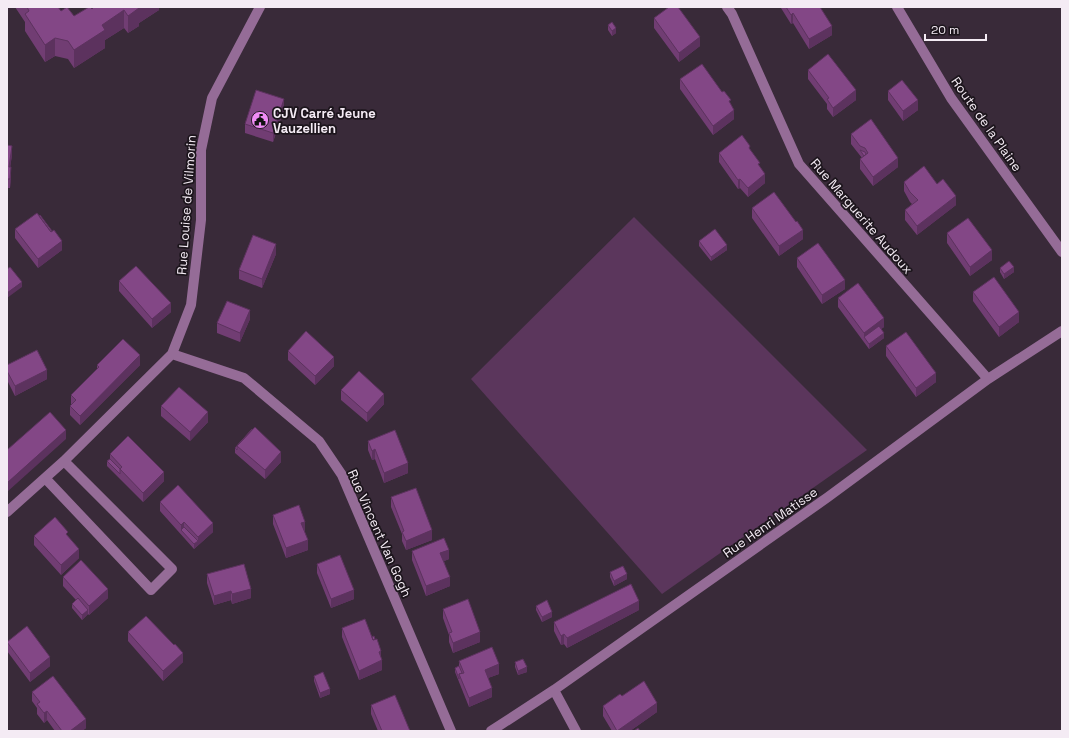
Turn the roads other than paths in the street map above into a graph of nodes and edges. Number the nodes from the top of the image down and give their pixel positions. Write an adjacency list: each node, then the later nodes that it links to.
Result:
1 (260, 7): 6 (street, Rue Louise de Vilmorin)
2 (727, 7): 7 (street, Rue Marguerite Audoux)
3 (897, 7): 4 (street, Route de la Plaine)
4 (1062, 252)
5 (1062, 332): 7 (street, Rue Henri Matisse)
6 (172, 354): 8 (street, Rue Louise de Vilmorin); 12 (street, Rue Vincent Van Gogh)
7 (988, 379): 11 (street, Rue Henri Matisse)
8 (64, 461): 9 (street, Rue Louise de Vilmorin); 9 (street)
9 (45, 478): 10 (street, Rue Louise de Vilmorin)
10 (7, 512)
11 (554, 690): 13 (street, Rue Henri Matisse); 14 (street)
12 (451, 731)
13 (491, 731)
14 (576, 731)

